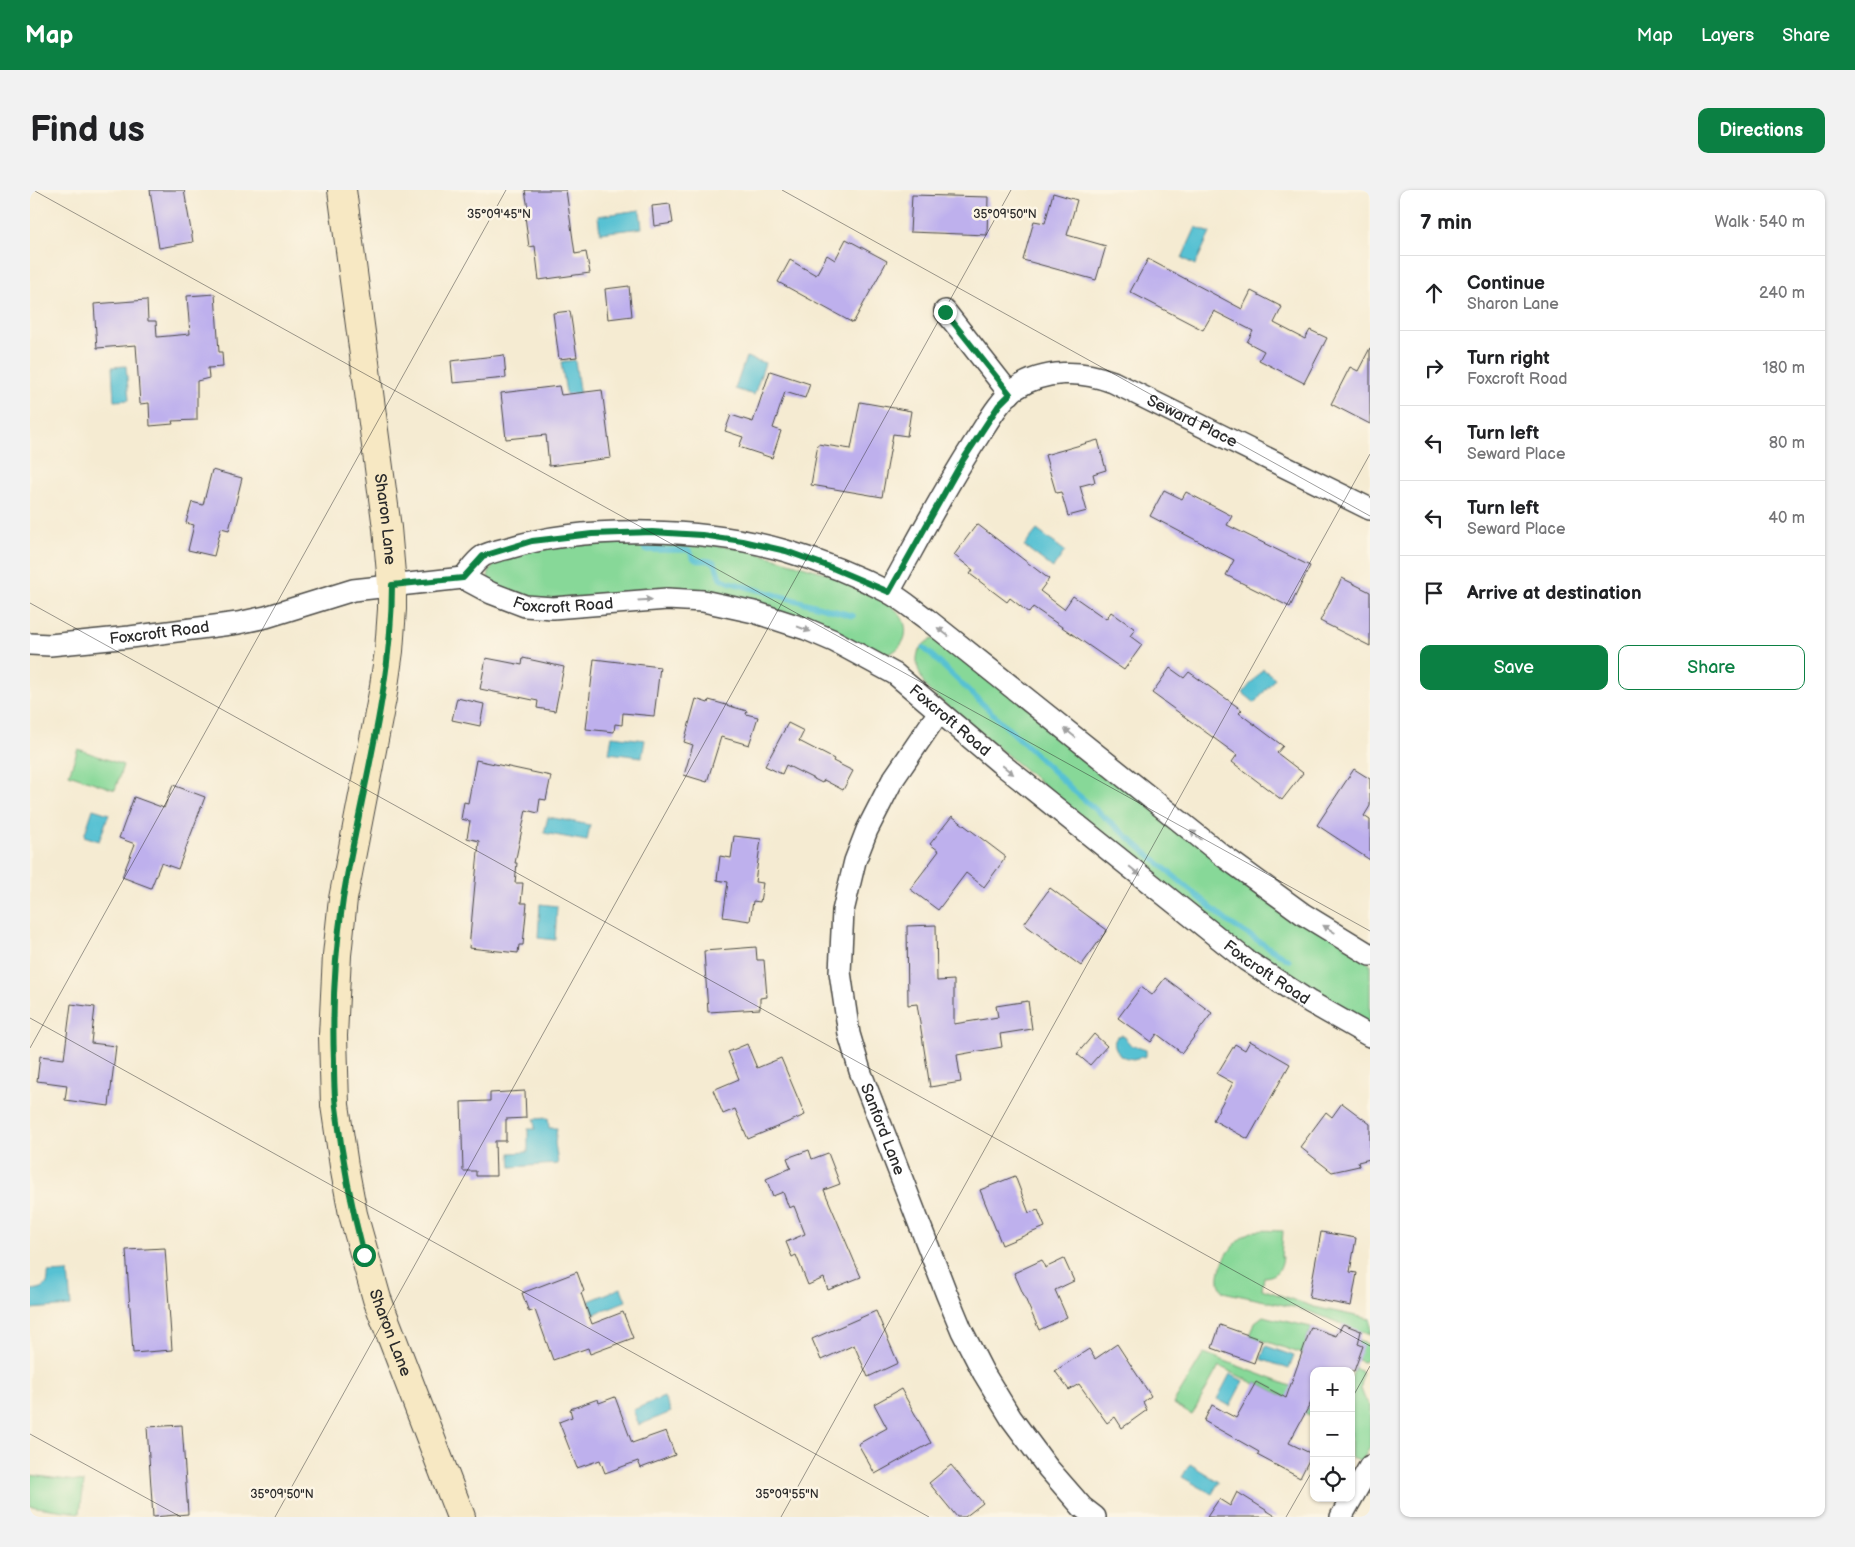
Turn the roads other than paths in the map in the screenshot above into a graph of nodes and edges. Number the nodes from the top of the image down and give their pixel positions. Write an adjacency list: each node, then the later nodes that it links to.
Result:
1 (342, 190): 6 (main road, Sharon Lane)
2 (945, 312): 3 (street)
3 (1010, 394): 4 (street, Seward Place); 7 (street, Seward Place)
4 (1370, 509)
5 (463, 578): 6 (street, Foxcroft Road); 7 (street); 9 (street, Foxcroft Road, one-way to 9)
6 (392, 585): 8 (street, Foxcroft Road); 13 (main road, Sharon Lane)
7 (889, 592): 10 (street, one-way to 7)
8 (30, 644)
9 (939, 712): 11 (street, Foxcroft Road, one-way to 11); 14 (street, Sanford Lane)
10 (1370, 955)
11 (1370, 1036)
12 (1370, 1466): 15 (street)
13 (461, 1517)
14 (1095, 1517)
15 (1341, 1517)

